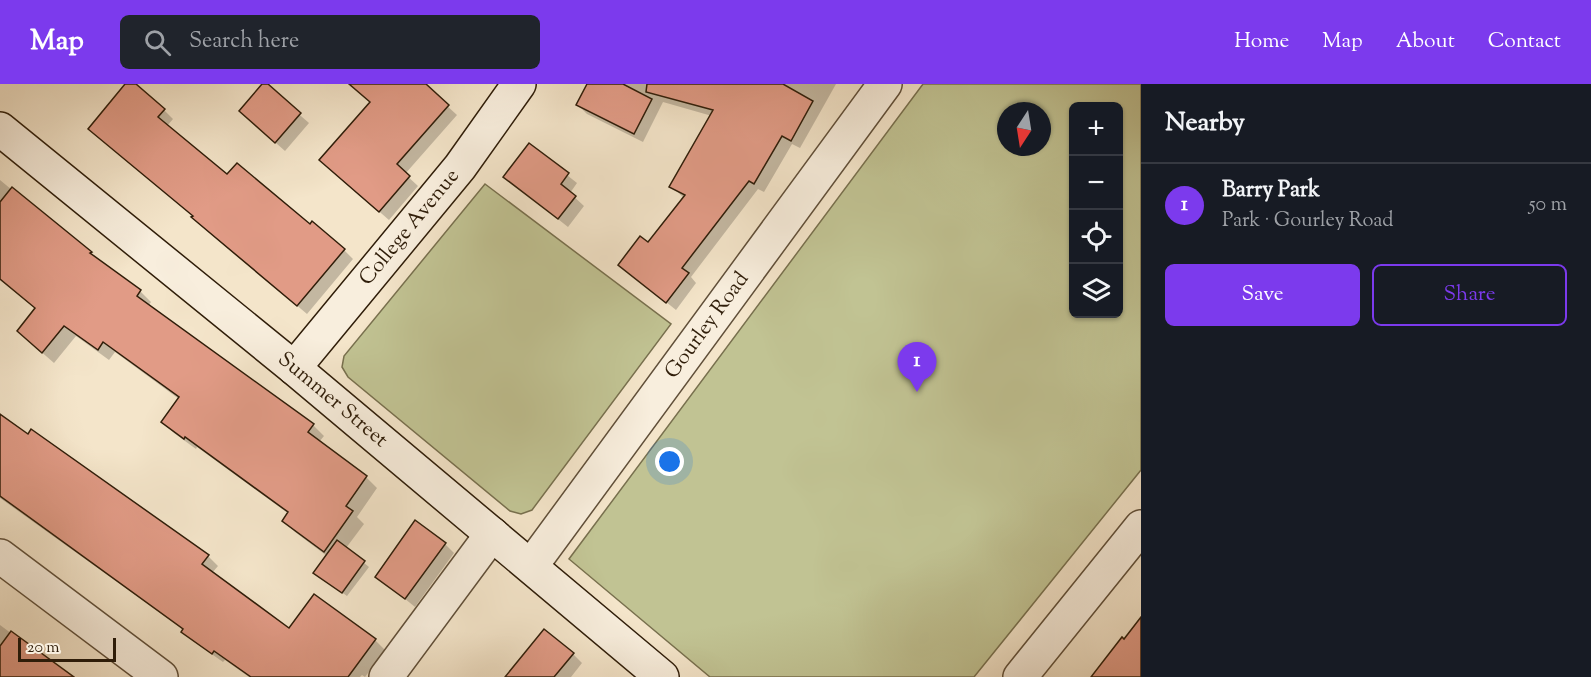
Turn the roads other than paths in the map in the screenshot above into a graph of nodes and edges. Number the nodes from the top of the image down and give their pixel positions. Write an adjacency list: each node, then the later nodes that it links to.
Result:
1 (519, 84): 4 (street, College Avenue)
2 (885, 84): 8 (street, Gourley Road)
3 (0, 129): 4 (street, Summer Street)
4 (294, 368): 6 (street, Summer Street)
5 (1141, 527): 12 (street)
6 (492, 534): 8 (street, Summer Street); 10 (street)
7 (0, 556): 9 (street)
8 (531, 566): 11 (street, Summer Street)
9 (161, 677)
10 (386, 677)
11 (662, 677)
12 (1020, 677)

